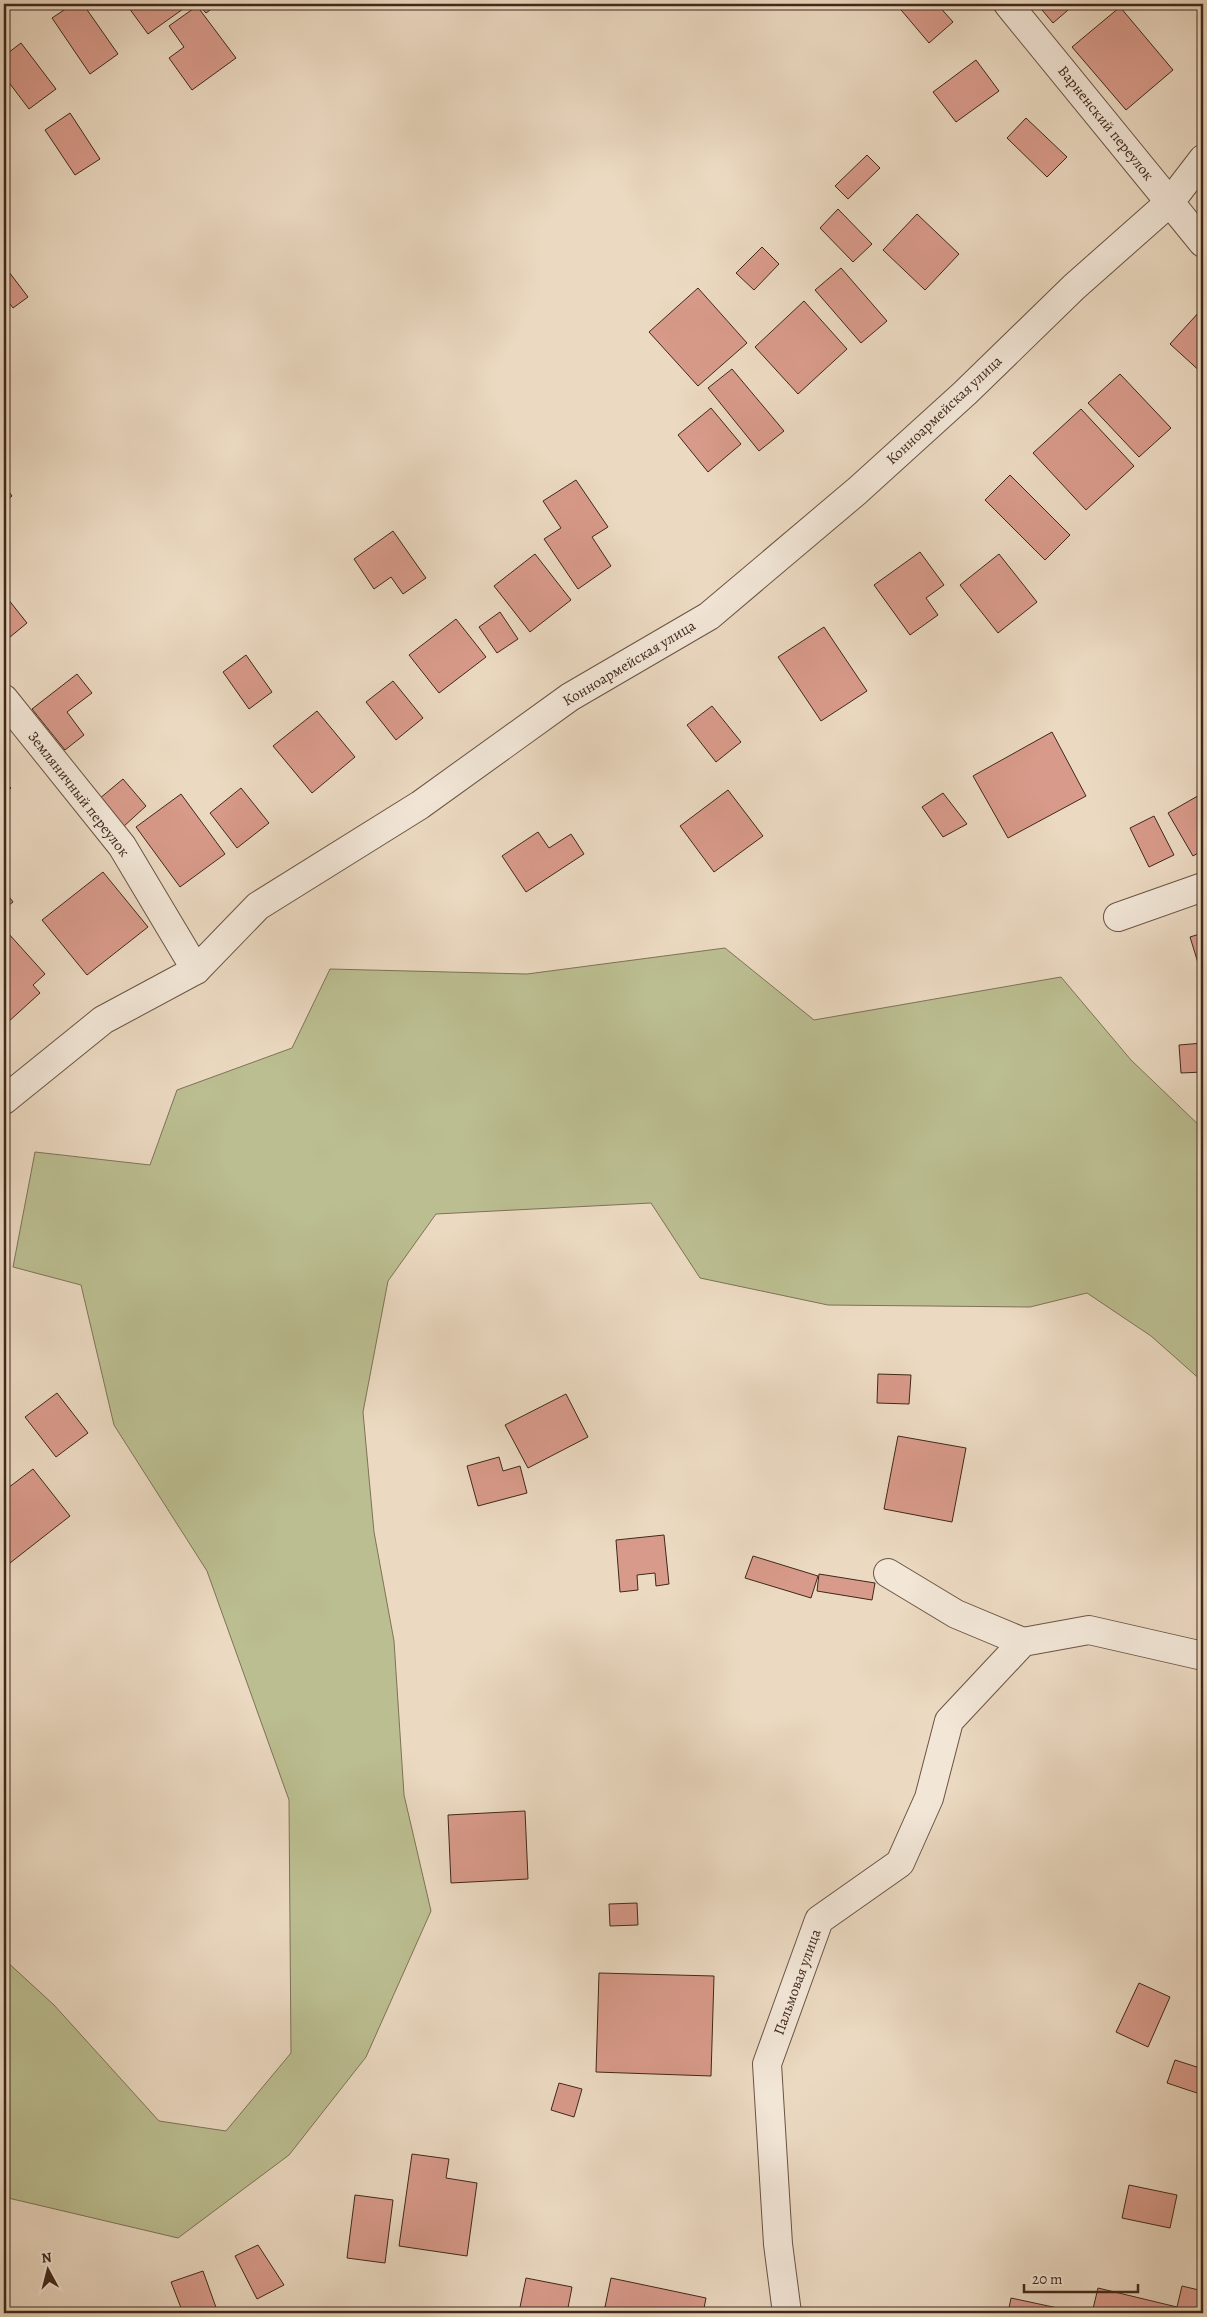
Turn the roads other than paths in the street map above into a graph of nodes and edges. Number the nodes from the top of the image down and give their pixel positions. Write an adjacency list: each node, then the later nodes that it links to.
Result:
1 (1008, 4): 3 (street, Варненский переулок)
2 (1203, 159): 3 (street, Конноармейская улица)
3 (1170, 202): 4 (street, Варненский переулок); 8 (street, Конноармейская улица)
4 (1203, 243)
5 (4, 699): 8 (street, Земляничный переулок)
6 (1203, 887): 7 (street)
7 (1118, 917)
8 (196, 970): 9 (street, Конноармейская улица)
9 (4, 1100)
10 (888, 1573): 11 (street)
11 (1023, 1642): 12 (street); 13 (street, Пальмовая улица)
12 (1203, 1656)
13 (787, 2313)

